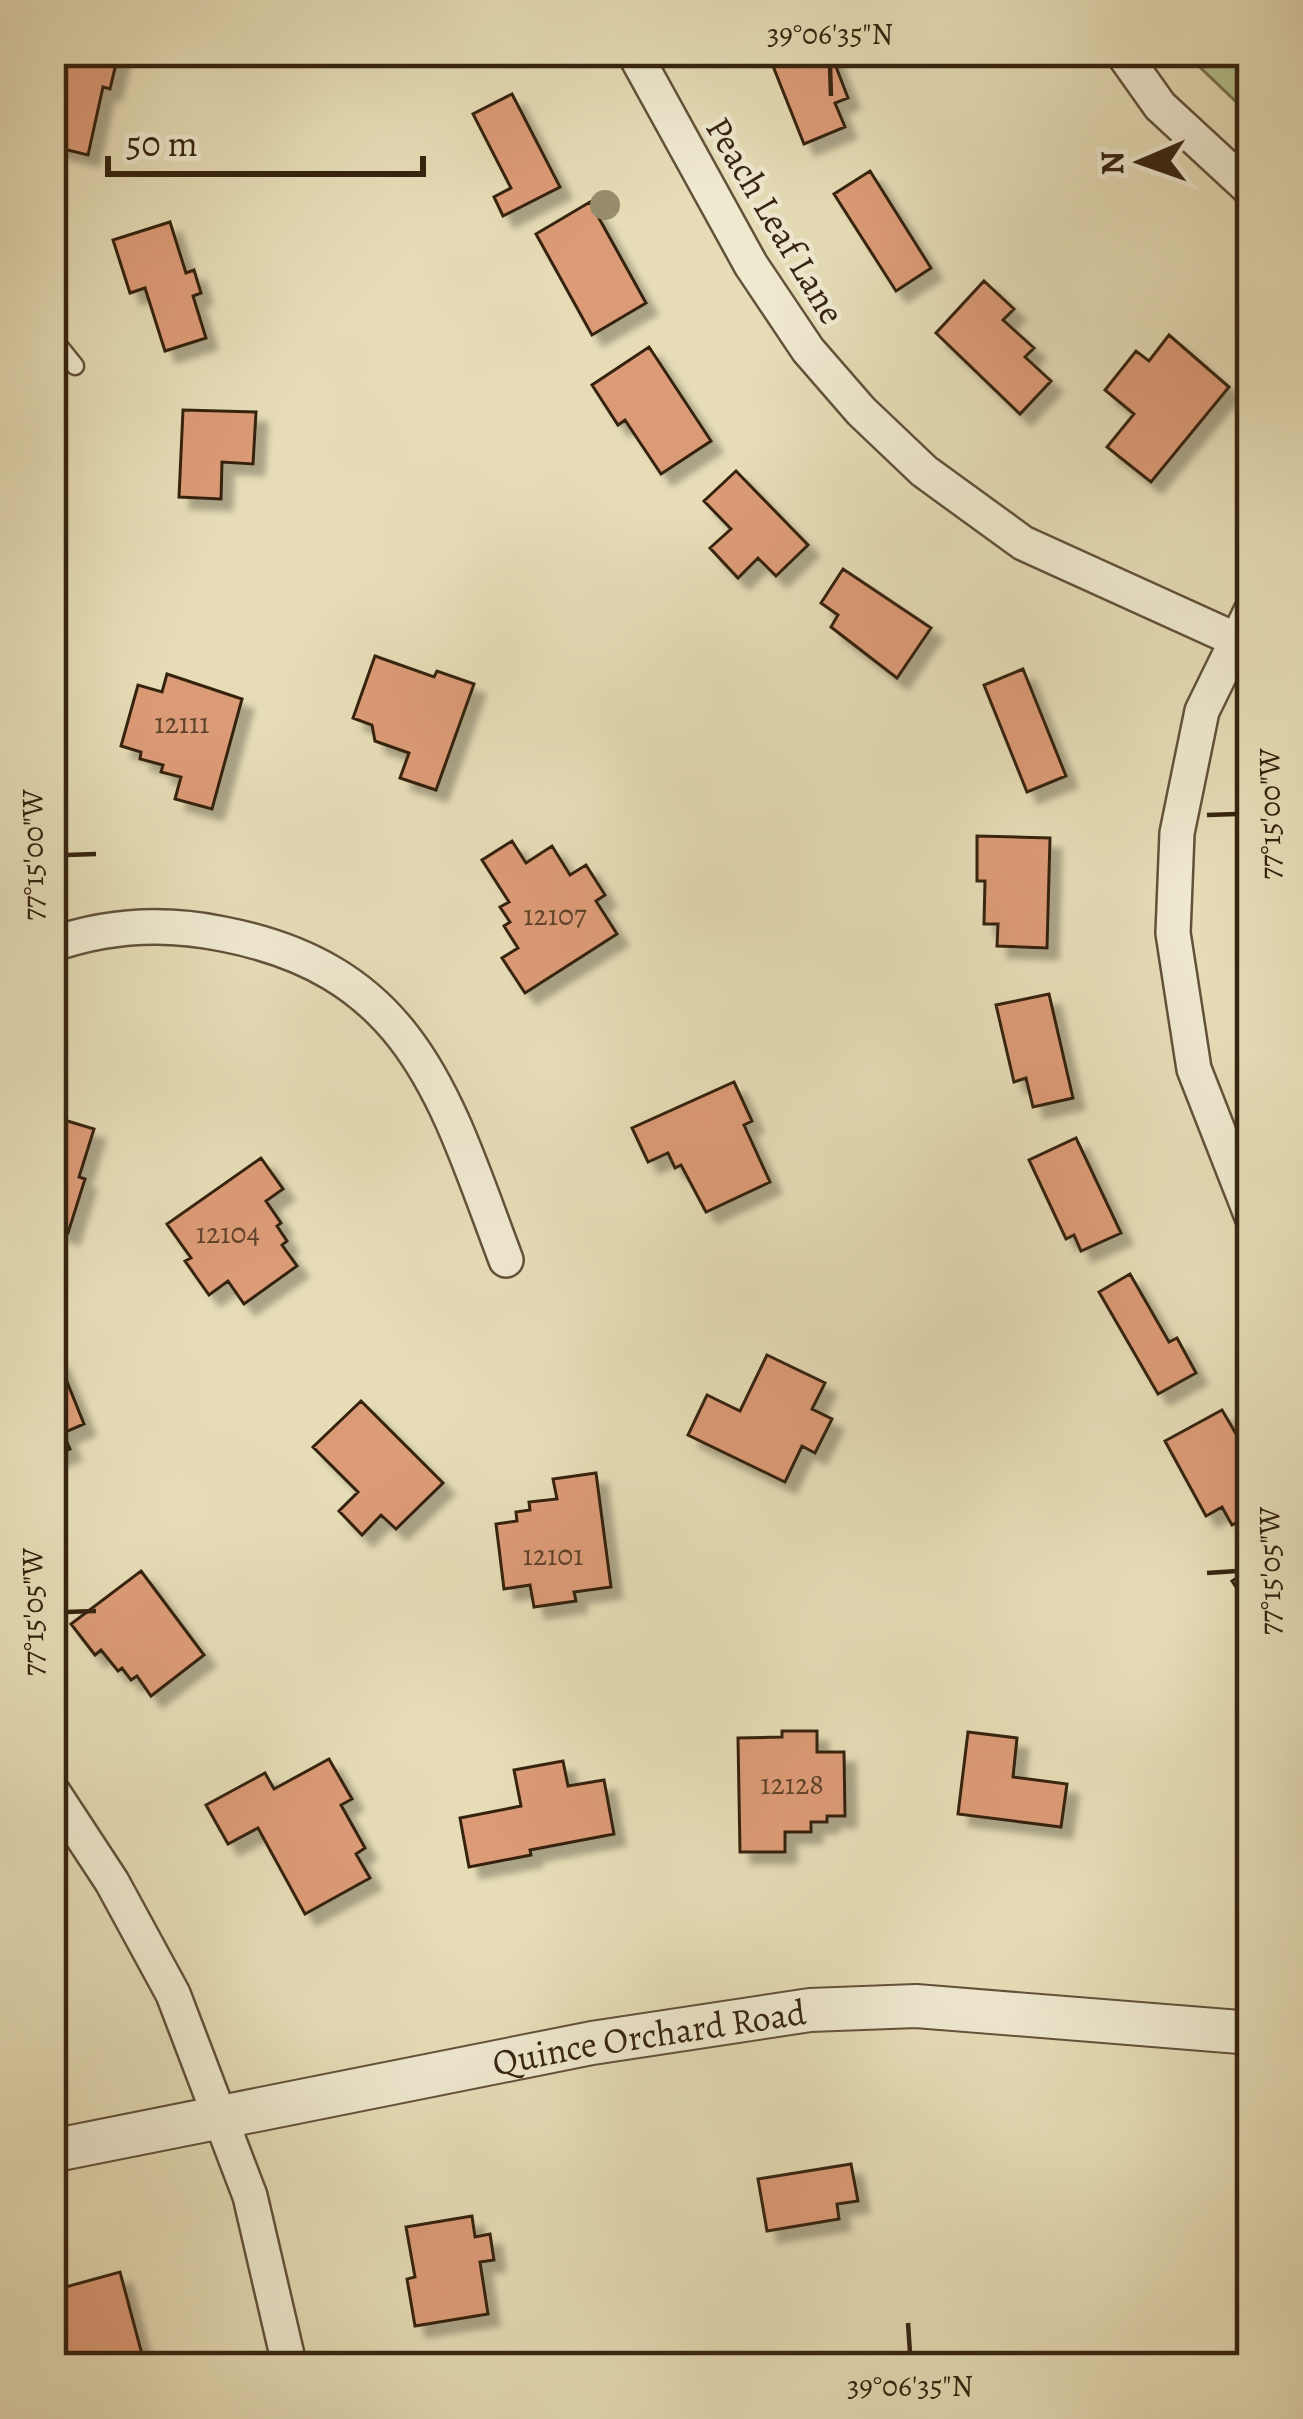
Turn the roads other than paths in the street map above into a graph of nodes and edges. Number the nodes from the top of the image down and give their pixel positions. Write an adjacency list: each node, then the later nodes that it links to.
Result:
1 (633, 51): 7 (street, Peach Leaf Lane)
2 (1121, 51): 3 (street)
3 (1252, 191)
4 (51, 336): 5 (lane)
5 (75, 366)
6 (1252, 609): 7 (street)
7 (1243, 643): 9 (street)
8 (51, 945): 10 (street)
9 (1252, 1217)
10 (506, 1260)
11 (51, 1789): 13 (street)
12 (1252, 2033): 13 (street, Quince Orchard Road)
13 (217, 2117): 14 (street, Quince Orchard Road); 15 (street)
14 (51, 2151)
15 (290, 2368)

